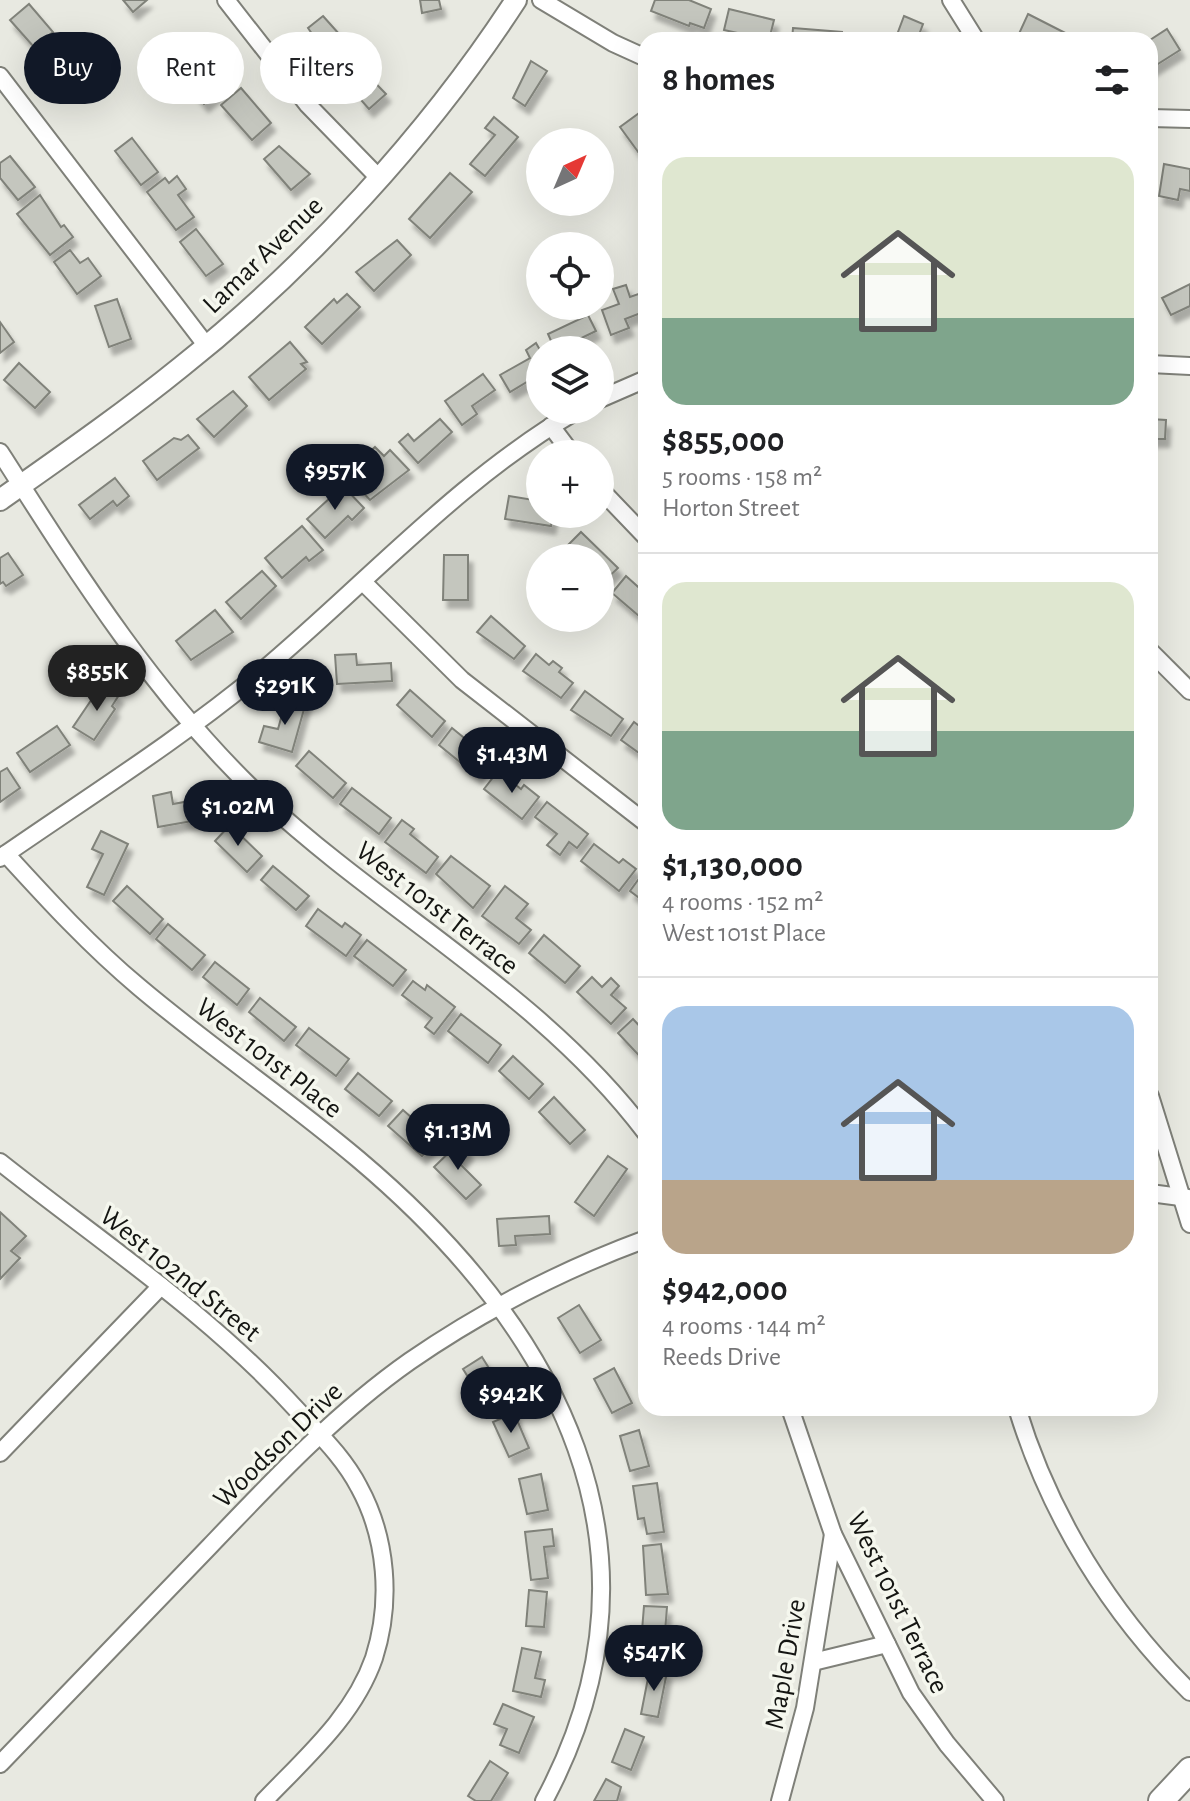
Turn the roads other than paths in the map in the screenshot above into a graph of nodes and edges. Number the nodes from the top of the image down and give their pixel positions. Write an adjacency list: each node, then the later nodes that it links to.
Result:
1 (226, 0): 10 (street)
2 (516, 0): 10 (street, Lamar Avenue)
3 (541, 0): 6 (street)
4 (951, 0): 5 (street)
5 (971, 32)
6 (638, 54)
7 (0, 76): 11 (street)
8 (1158, 118): 9 (street)
9 (1190, 119)
10 (378, 177): 11 (street, Lamar Avenue)
11 (206, 345): 20 (street, Lamar Avenue)
12 (1158, 364): 13 (street)
13 (1190, 366)
14 (638, 382): 15 (street)
15 (614, 393)
16 (554, 424): 17 (street)
17 (551, 426): 18 (street); 24 (street)
18 (562, 440)
19 (0, 452): 20 (street, West 101st Terrace)
20 (21, 485): 21 (street, Lamar Avenue); 27 (street, West 101st Terrace)
21 (0, 500)
22 (614, 504): 23 (street)
23 (638, 529)
24 (363, 582): 27 (street); 28 (street)
25 (1158, 659): 26 (street)
26 (1190, 691)
27 (192, 725): 29 (street); 31 (street, West 101st Terrace)
28 (638, 817)
29 (3, 856): 38 (street, West 101st Place)
30 (1158, 1119): 34 (street)
31 (638, 1124)
32 (0, 1162): 37 (street, West 102nd Street)
33 (1158, 1194): 34 (street)
34 (1186, 1198): 35 (street)
35 (1190, 1224)
36 (638, 1242): 38 (street, Woodson Drive)
37 (161, 1286): 41 (street, West 102nd Street); 42 (street)
38 (497, 1307): 41 (street, Woodson Drive); 50 (street, West 101st Place)
39 (793, 1416): 43 (street, West 101st Terrace)
40 (1020, 1416): 46 (street)
41 (320, 1435): 47 (street, Woodson Drive); 49 (street, West 102nd Street)
42 (0, 1453)
43 (833, 1534): 44 (street, West 101st Terrace); 45 (street, Maple Drive)
44 (887, 1644): 45 (street); 52 (street, West 101st Terrace)
45 (813, 1662): 51 (street, Maple Drive)
46 (1190, 1692)
47 (0, 1764)
48 (1190, 1770): 53 (main road)
49 (264, 1801)
50 (544, 1801)
51 (780, 1801)
52 (995, 1801)
53 (1161, 1801)

